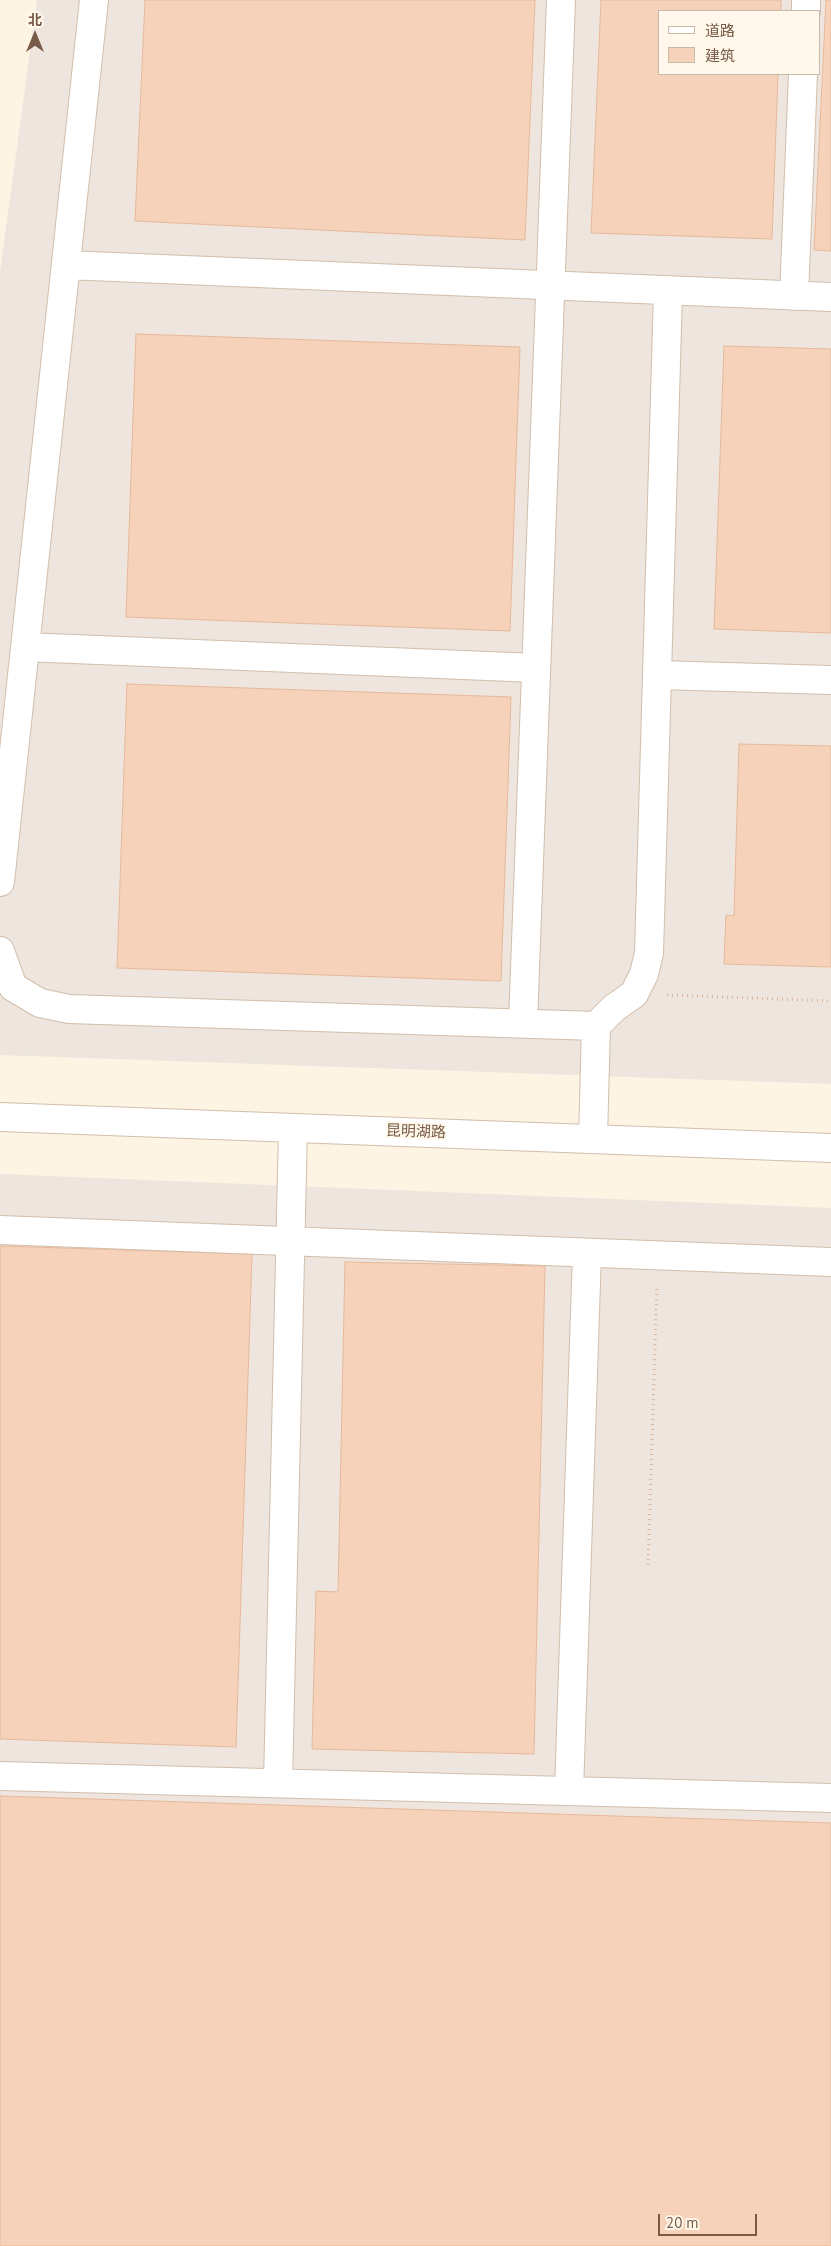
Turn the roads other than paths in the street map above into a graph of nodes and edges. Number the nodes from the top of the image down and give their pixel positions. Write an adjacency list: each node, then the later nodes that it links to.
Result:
1 (94, 0): 4 (street)
2 (561, 0): 5 (street)
3 (803, 75): 7 (street)
4 (66, 265): 5 (street); 9 (street)
5 (550, 286): 6 (street); 10 (street)
6 (668, 292): 7 (street); 11 (street)
7 (794, 296): 8 (street)
8 (831, 297)
9 (25, 647): 10 (street); 13 (street)
10 (536, 668): 15 (street)
11 (658, 675): 12 (street); 16 (street)
12 (831, 680)
13 (0, 882)
14 (0, 952): 15 (street)
15 (523, 1023): 16 (street)
16 (596, 1026): 19 (street)
17 (0, 1118): 18 (street, 昆明湖路)
18 (292, 1128): 19 (street, 昆明湖路); 22 (street)
19 (593, 1139): 20 (street, 昆明湖路)
20 (831, 1148)
21 (0, 1230): 22 (street)
22 (290, 1241): 23 (street); 26 (street)
23 (587, 1253): 24 (street); 27 (street)
24 (831, 1262)
25 (0, 1776): 26 (street)
26 (278, 1783): 27 (street)
27 (570, 1791): 28 (street)
28 (831, 1798)

